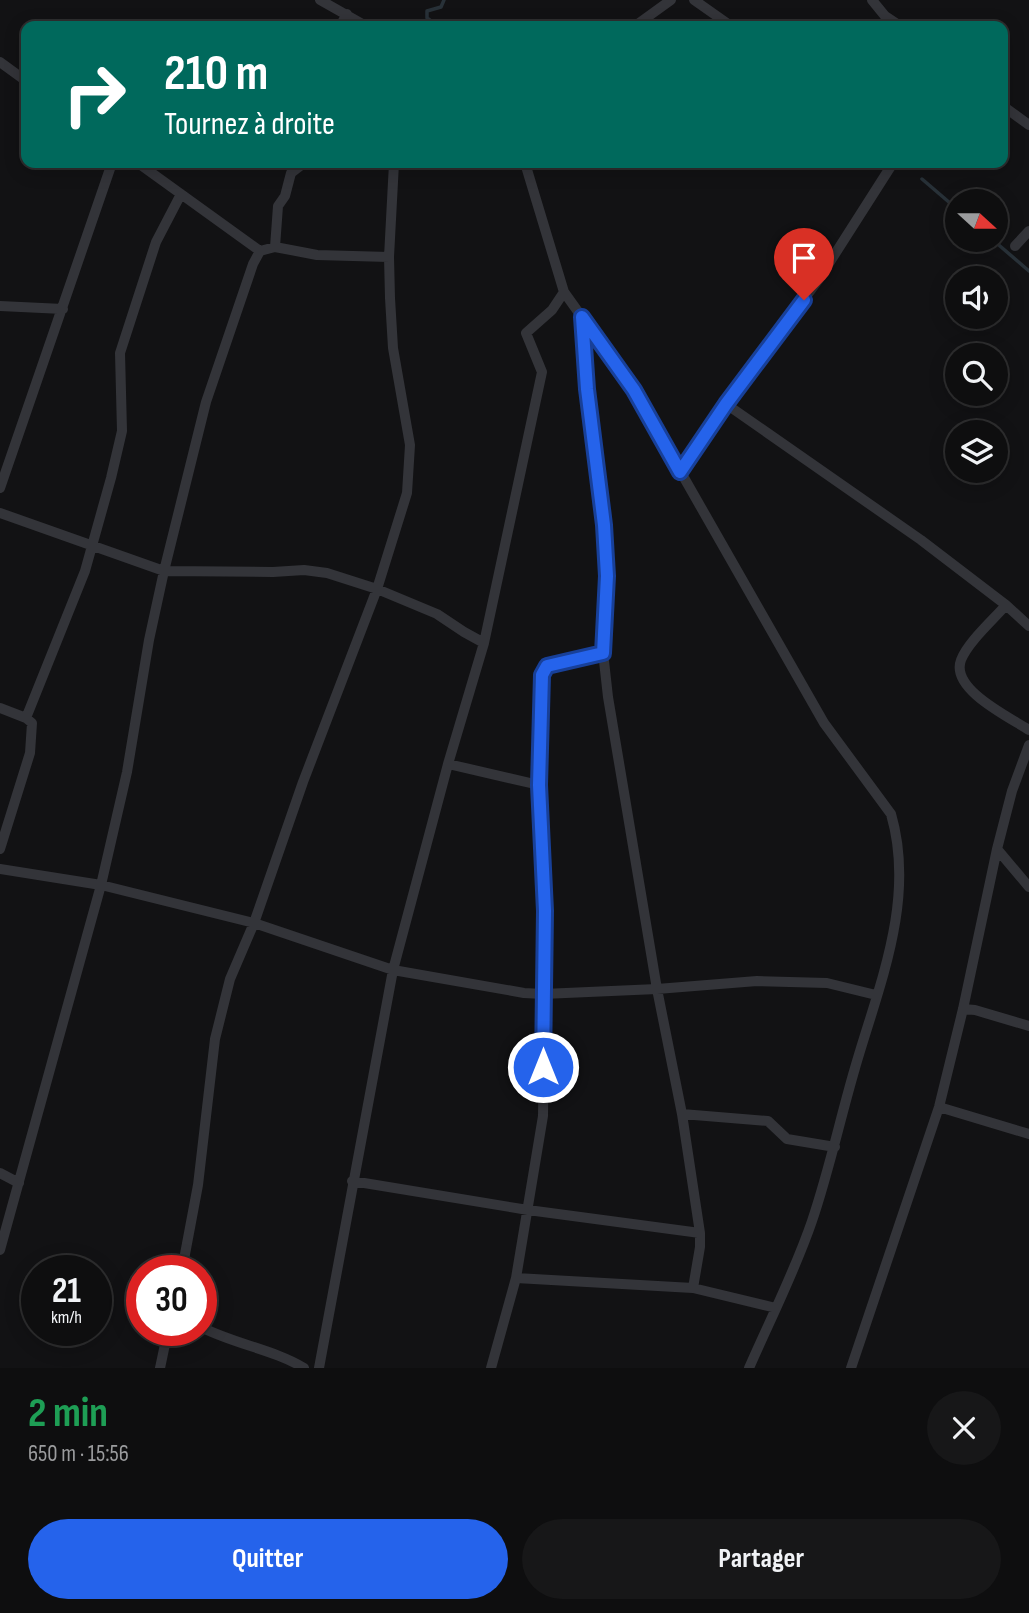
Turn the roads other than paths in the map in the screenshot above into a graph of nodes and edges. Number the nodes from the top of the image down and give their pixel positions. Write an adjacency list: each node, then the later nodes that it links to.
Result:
1 (320, 0): 5 (street)
2 (671, 0): 8 (street)
3 (694, 0): 9 (street)
4 (872, 0): 10 (street)
5 (347, 14): 6 (street); 7 (street)
6 (344, 21)
7 (358, 21)
8 (642, 21)
9 (724, 21)
10 (892, 21)
11 (0, 62): 12 (street)
12 (21, 77)
13 (1008, 110): 14 (street)
14 (1029, 125)
15 (110, 168): 29 (street)
16 (145, 168): 21 (street)
17 (298, 168): 24 (street)
18 (394, 168): 26 (street)
19 (527, 168): 27 (street)
20 (890, 168): 31 (street)
21 (181, 194): 25 (street); 35 (street)
22 (1029, 231): 23 (street)
23 (1015, 246)
24 (275, 247): 25 (street); 26 (street)
25 (260, 251): 36 (street)
26 (389, 257): 37 (street)
27 (564, 292): 30 (street); 40 (street)
28 (0, 306): 29 (street)
29 (63, 309): 33 (street)
30 (582, 317): 32 (street); 41 (street)
31 (726, 404): 32 (street); 38 (street)
32 (680, 472): 57 (street)
33 (0, 488)
34 (0, 513): 35 (street)
35 (92, 545): 36 (street); 43 (street)
36 (164, 571): 37 (street); 51 (street)
37 (377, 589): 40 (street); 53 (street)
38 (1006, 605): 39 (street); 44 (street)
39 (1029, 626)
40 (484, 643): 46 (street)
41 (603, 653): 47 (street); 55 (street)
42 (0, 708): 43 (street)
43 (26, 718): 48 (street)
44 (1029, 730)
45 (1029, 744): 49 (street)
46 (448, 764): 47 (street); 54 (street)
47 (539, 785): 56 (street)
48 (0, 849)
49 (997, 849): 52 (street); 58 (street)
50 (0, 869): 51 (street)
51 (101, 886): 53 (street); 66 (street)
52 (1029, 887)
53 (254, 923): 54 (street); 70 (street)
54 (393, 970): 56 (street); 65 (street)
55 (657, 989): 56 (street); 57 (street); 61 (street)
56 (543, 995): 67 (street)
57 (876, 995): 63 (street)
58 (963, 1009): 59 (street); 60 (street)
59 (1029, 1026)
60 (939, 1107): 62 (street); 81 (street)
61 (682, 1114): 63 (street); 68 (street)
62 (1029, 1134)
63 (835, 1147): 73 (street)
64 (0, 1173): 66 (street)
65 (352, 1181): 67 (street); 78 (street)
66 (19, 1183): 69 (street)
67 (528, 1210): 68 (street); 71 (street)
68 (700, 1234): 72 (street)
69 (0, 1250)
70 (186, 1255)
71 (516, 1278): 72 (street); 79 (street)
72 (693, 1288): 73 (street)
73 (776, 1308): 80 (street)
74 (217, 1334): 77 (street)
75 (165, 1346): 76 (street)
76 (160, 1368)
77 (304, 1368)
78 (319, 1368)
79 (491, 1368)
80 (749, 1368)
81 (850, 1368)

